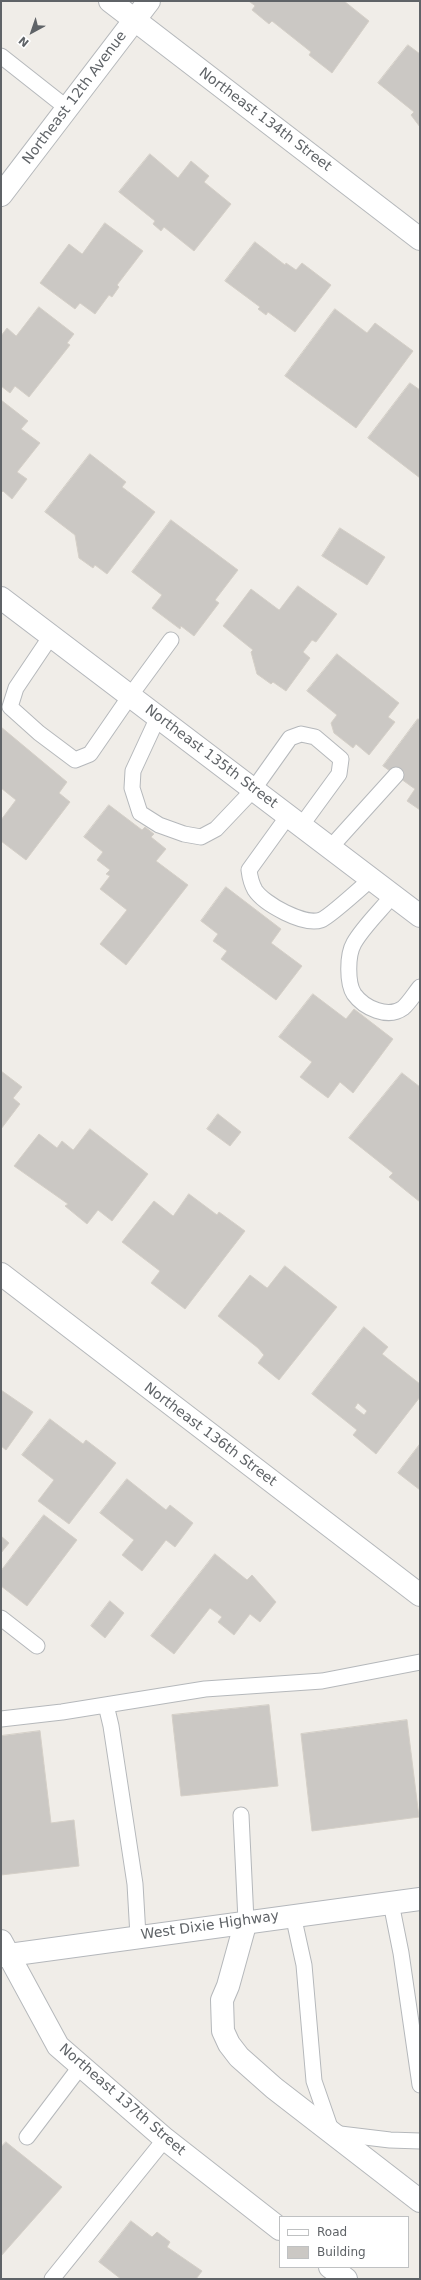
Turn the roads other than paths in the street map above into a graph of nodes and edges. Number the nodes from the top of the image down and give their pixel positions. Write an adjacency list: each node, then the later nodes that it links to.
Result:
1 (110, 1): 3 (street, Northeast 134th Street)
2 (149, 1): 3 (street, Northeast 12th Avenue)
3 (134, 19): 5 (street, Northeast 12th Avenue); 7 (street, Northeast 134th Street)
4 (1, 56): 5 (lane)
5 (67, 108): 6 (street, Northeast 12th Avenue)
6 (1, 195)
7 (420, 238)
8 (1, 598): 9 (street, Northeast 135th Street)
9 (51, 636): 11 (street, Northeast 135th Street); 11 (lane)
10 (171, 640): 11 (lane)
11 (130, 696): 12 (street, Northeast 135th Street)
12 (158, 717): 14 (street, Northeast 135th Street); 14 (lane)
13 (396, 775): 16 (lane)
14 (253, 790): 15 (street, Northeast 135th Street); 15 (lane)
15 (294, 821): 16 (street, Northeast 135th Street); 17 (lane)
16 (330, 848): 17 (street, Northeast 135th Street)
17 (371, 879): 18 (street, Northeast 135th Street)
18 (393, 896): 19 (street, Northeast 135th Street); 20 (lane)
19 (417, 908)
20 (420, 987)
21 (1, 1274): 22 (street, Northeast 136th Street)
22 (420, 1595)
23 (1, 1618): 24 (lane)
24 (36, 1646)
25 (420, 1662): 26 (lane)
26 (106, 1705): 27 (lane); 33 (lane)
27 (1, 1719)
28 (241, 1815): 32 (lane)
29 (420, 1899): 30 (street, West Dixie Highway)
30 (391, 1902): 31 (street, West Dixie Highway); 36 (lane)
31 (293, 1915): 32 (street, West Dixie Highway); 37 (lane)
32 (246, 1921): 33 (street, West Dixie Highway); 37 (street)
33 (138, 1936): 34 (street, West Dixie Highway)
34 (3, 1955): 35 (street, Northeast 137th Street)
35 (80, 2067): 38 (lane); 39 (street, Northeast 137th Street)
36 (420, 2085)
37 (332, 2133): 40 (lane); 41 (street)
38 (28, 2137)
39 (165, 2139): 42 (street, Northeast 137th Street); 44 (lane)
40 (420, 2141)
41 (420, 2201)
42 (279, 2228)
43 (331, 2268): 45 (street)
44 (52, 2279)
45 (346, 2279)

